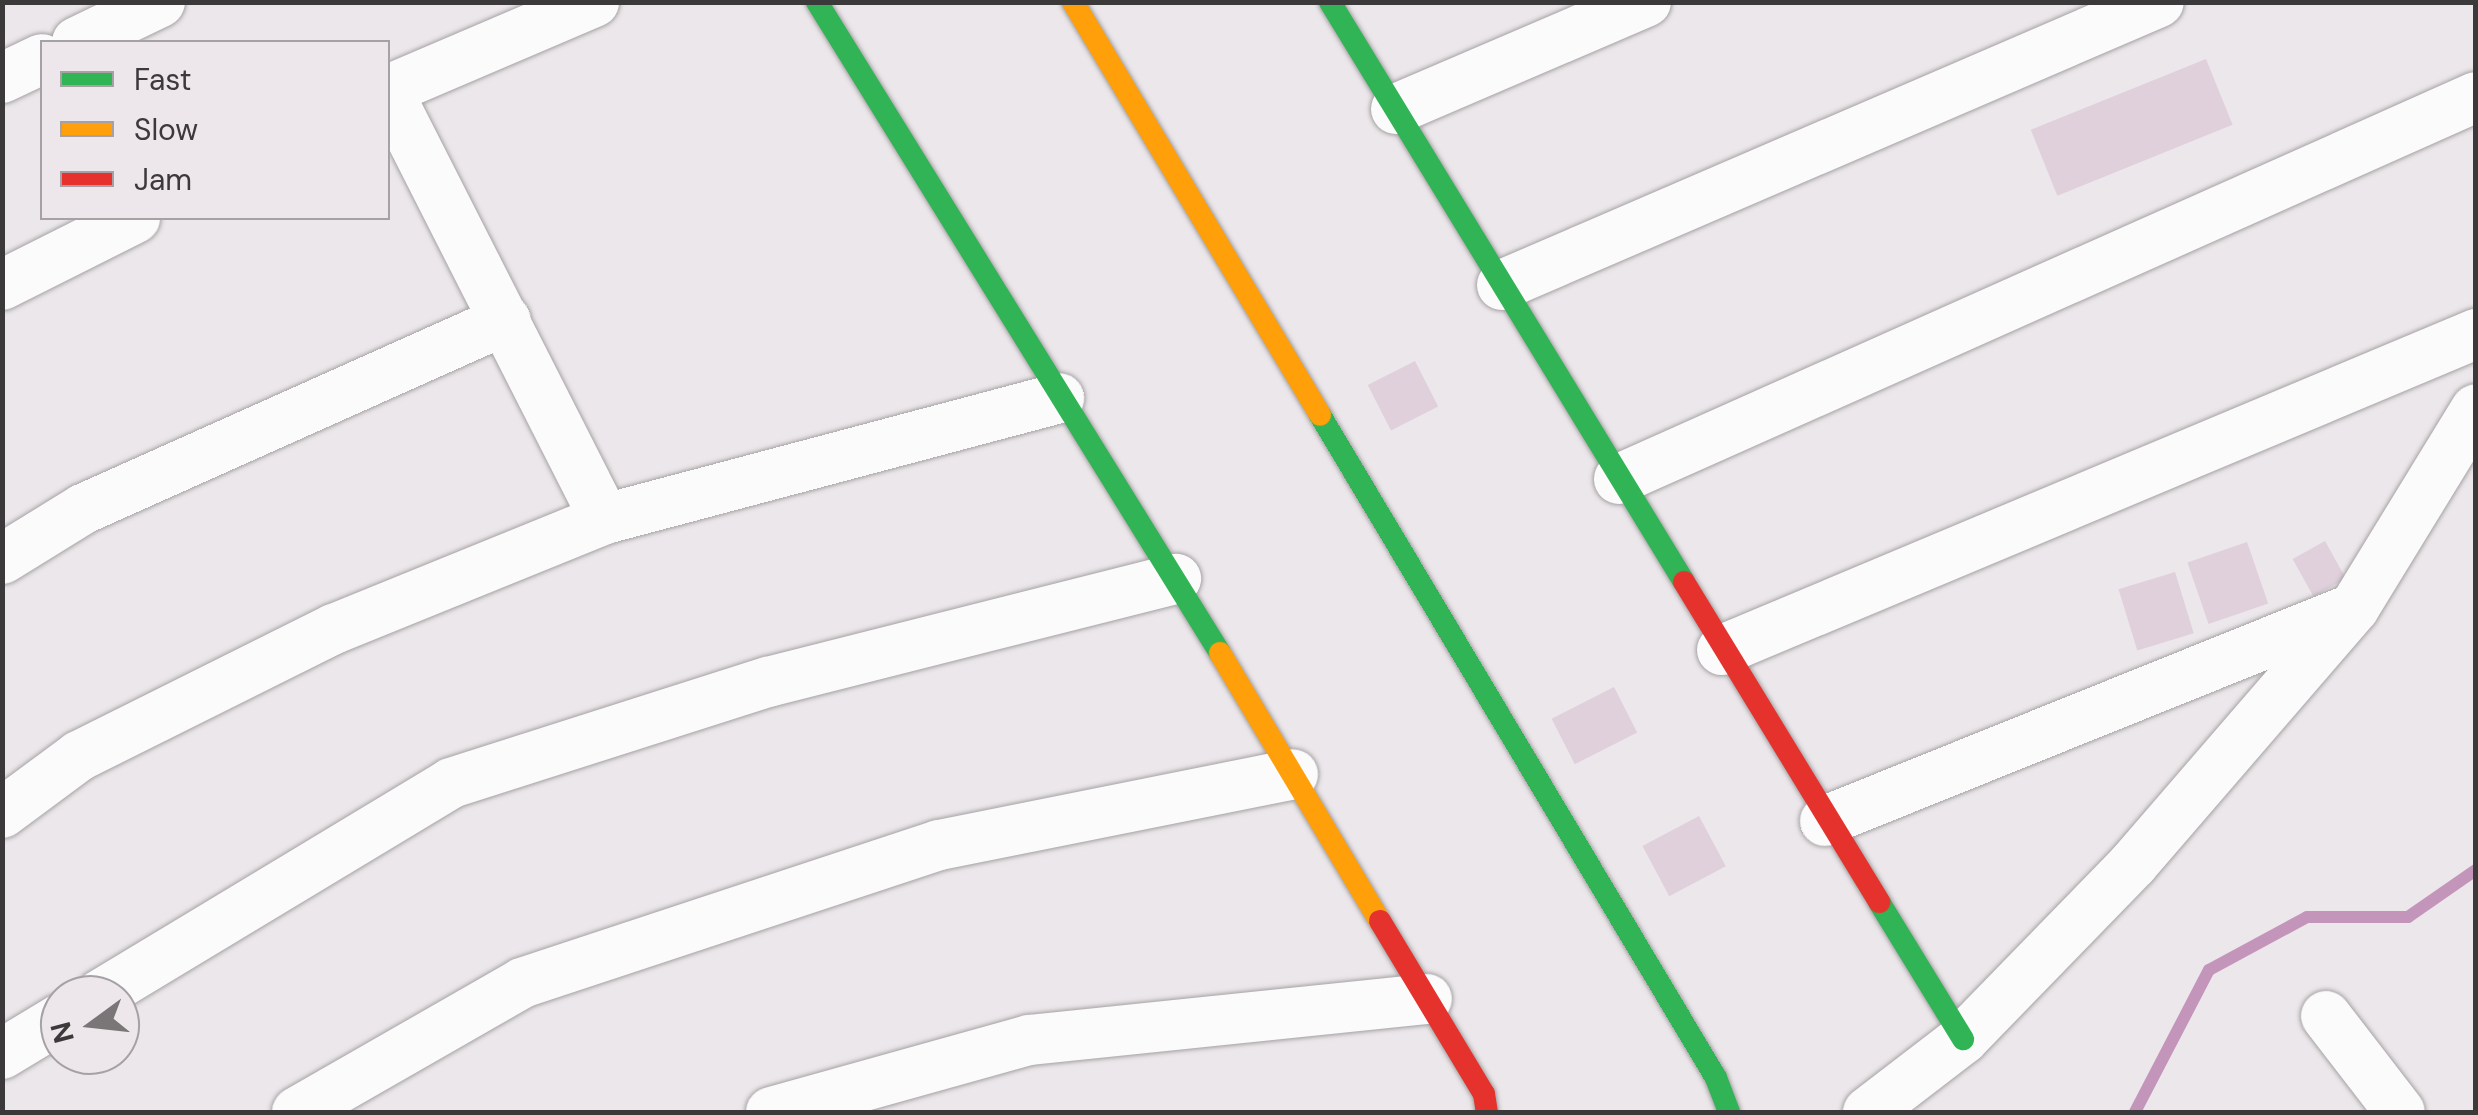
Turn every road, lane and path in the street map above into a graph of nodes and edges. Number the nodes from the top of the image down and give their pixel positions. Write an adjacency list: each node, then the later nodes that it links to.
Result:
1 (160, 2): 8 (street)
2 (594, 2): 11 (street)
3 (817, 2): 20 (street)
4 (1074, 2): 40 (street)
5 (1330, 2): 14 (street)
6 (1646, 2): 14 (street)
7 (2159, 2): 16 (street)
8 (81, 40)
9 (40, 60): 10 (street)
10 (2, 78)
11 (390, 90)
12 (390, 95): 18 (street)
13 (2476, 97): 22 (street)
14 (1396, 109): 16 (street)
15 (131, 220): 17 (street)
16 (1502, 285): 22 (street)
17 (2, 286)
18 (506, 320): 23 (street); 24 (street)
19 (2476, 334): 27 (street)
20 (1060, 398): 23 (street); 25 (street)
21 (2476, 410): 26 (street)
22 (1618, 479): 27 (street)
23 (604, 519): 29 (street)
24 (2, 559)
25 (1176, 579): 28 (street); 31 (street)
26 (2354, 608): 30 (street); 35 (street)
27 (1722, 650): 30 (street)
28 (1293, 774): 32 (street); 37 (street)
29 (2, 813)
30 (1825, 822): 35 (street)
31 (133, 975)
32 (1427, 999): 38 (street); 39 (street)
33 (2326, 1016): 42 (street)
34 (40, 1032): 36 (street)
35 (1963, 1040): 41 (street)
36 (2, 1054)
37 (297, 1112)
38 (770, 1112)
39 (1487, 1112)
40 (1729, 1112)
41 (1868, 1112)
42 (2400, 1112)

